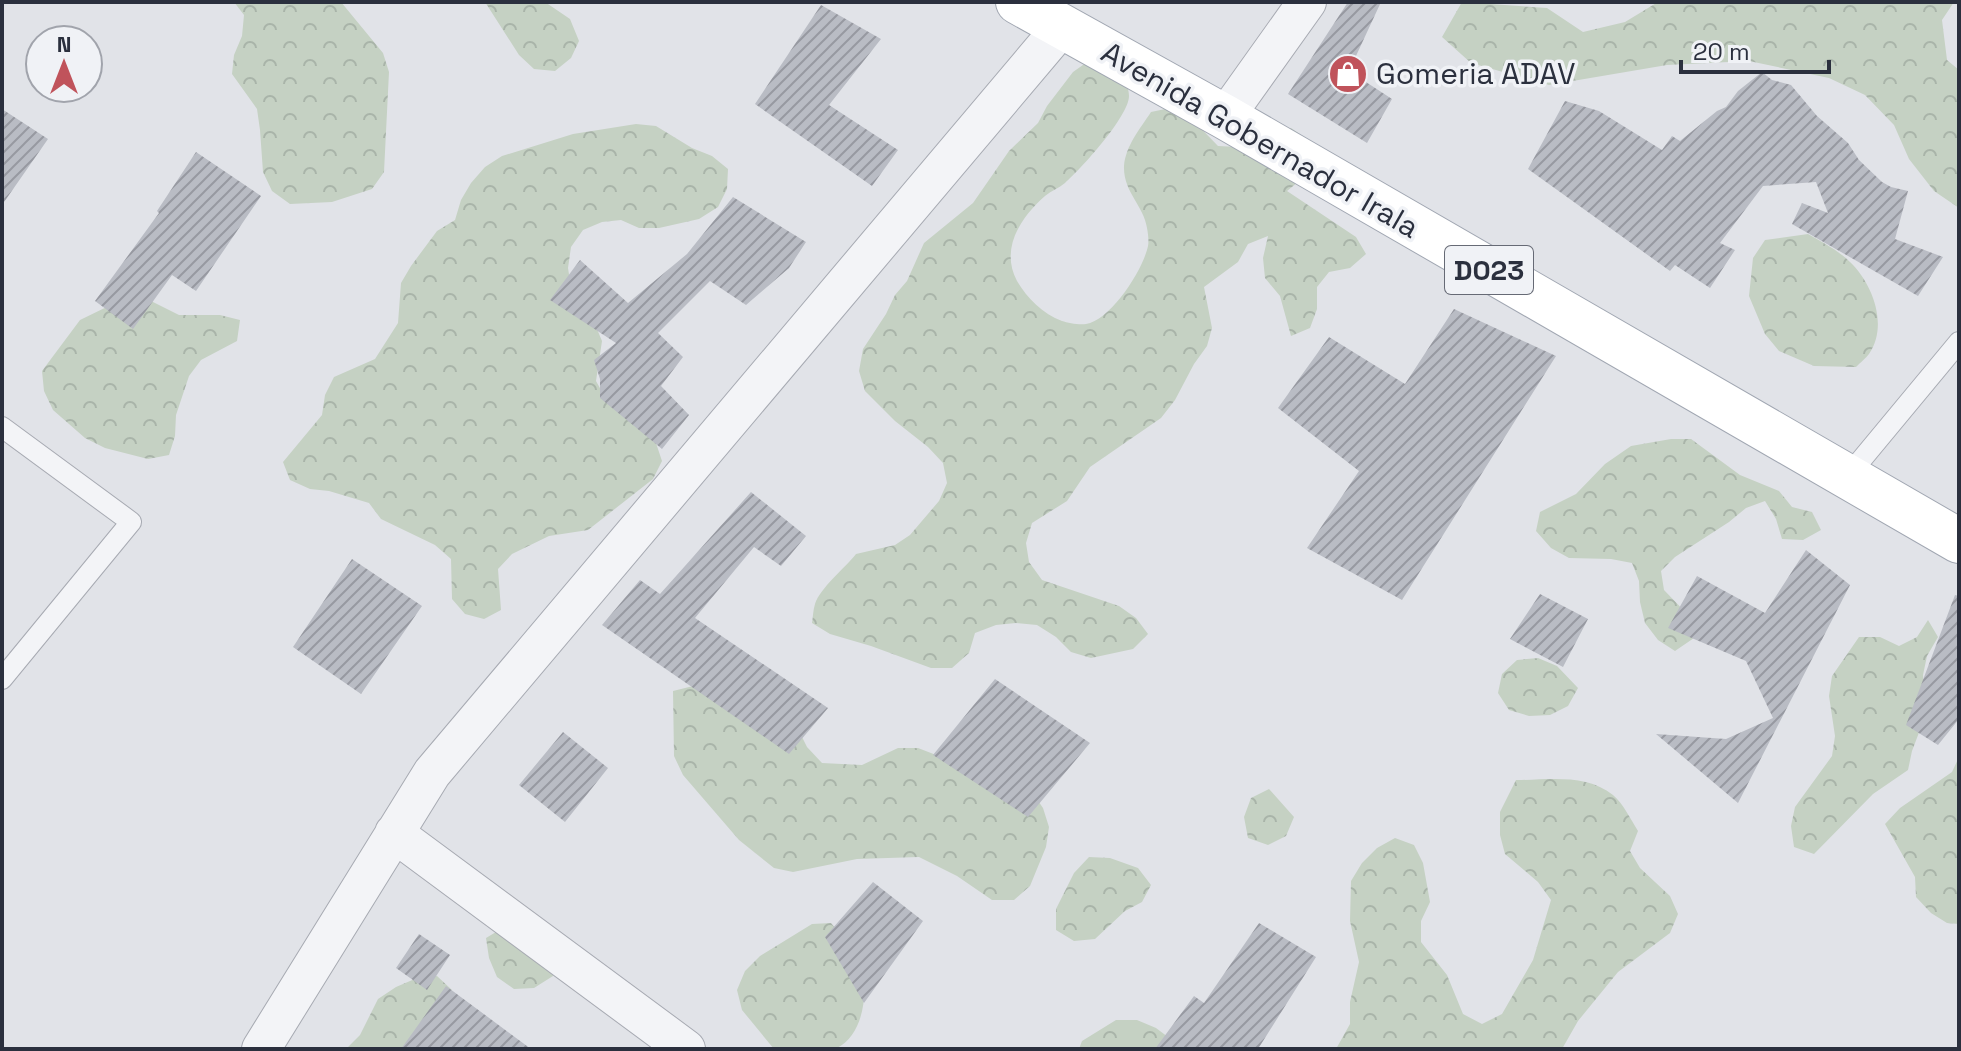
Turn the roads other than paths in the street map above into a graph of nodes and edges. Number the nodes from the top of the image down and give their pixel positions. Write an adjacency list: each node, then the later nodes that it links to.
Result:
1 (1018, 2): 3 (main road, Avenida Gobernador Irala / D023)
2 (1307, 2): 4 (street)
3 (1061, 28): 4 (main road, Avenida Gobernador Irala / D023); 10 (street)
4 (1225, 117): 7 (main road, Avenida Gobernador Irala / D023)
5 (1959, 342): 7 (lane)
6 (2, 427): 9 (lane)
7 (1847, 477): 8 (main road, Avenida Gobernador Irala / D023)
8 (1959, 541)
9 (2, 679)
10 (394, 833): 11 (street); 12 (street)
11 (261, 1049)
12 (686, 1049)

